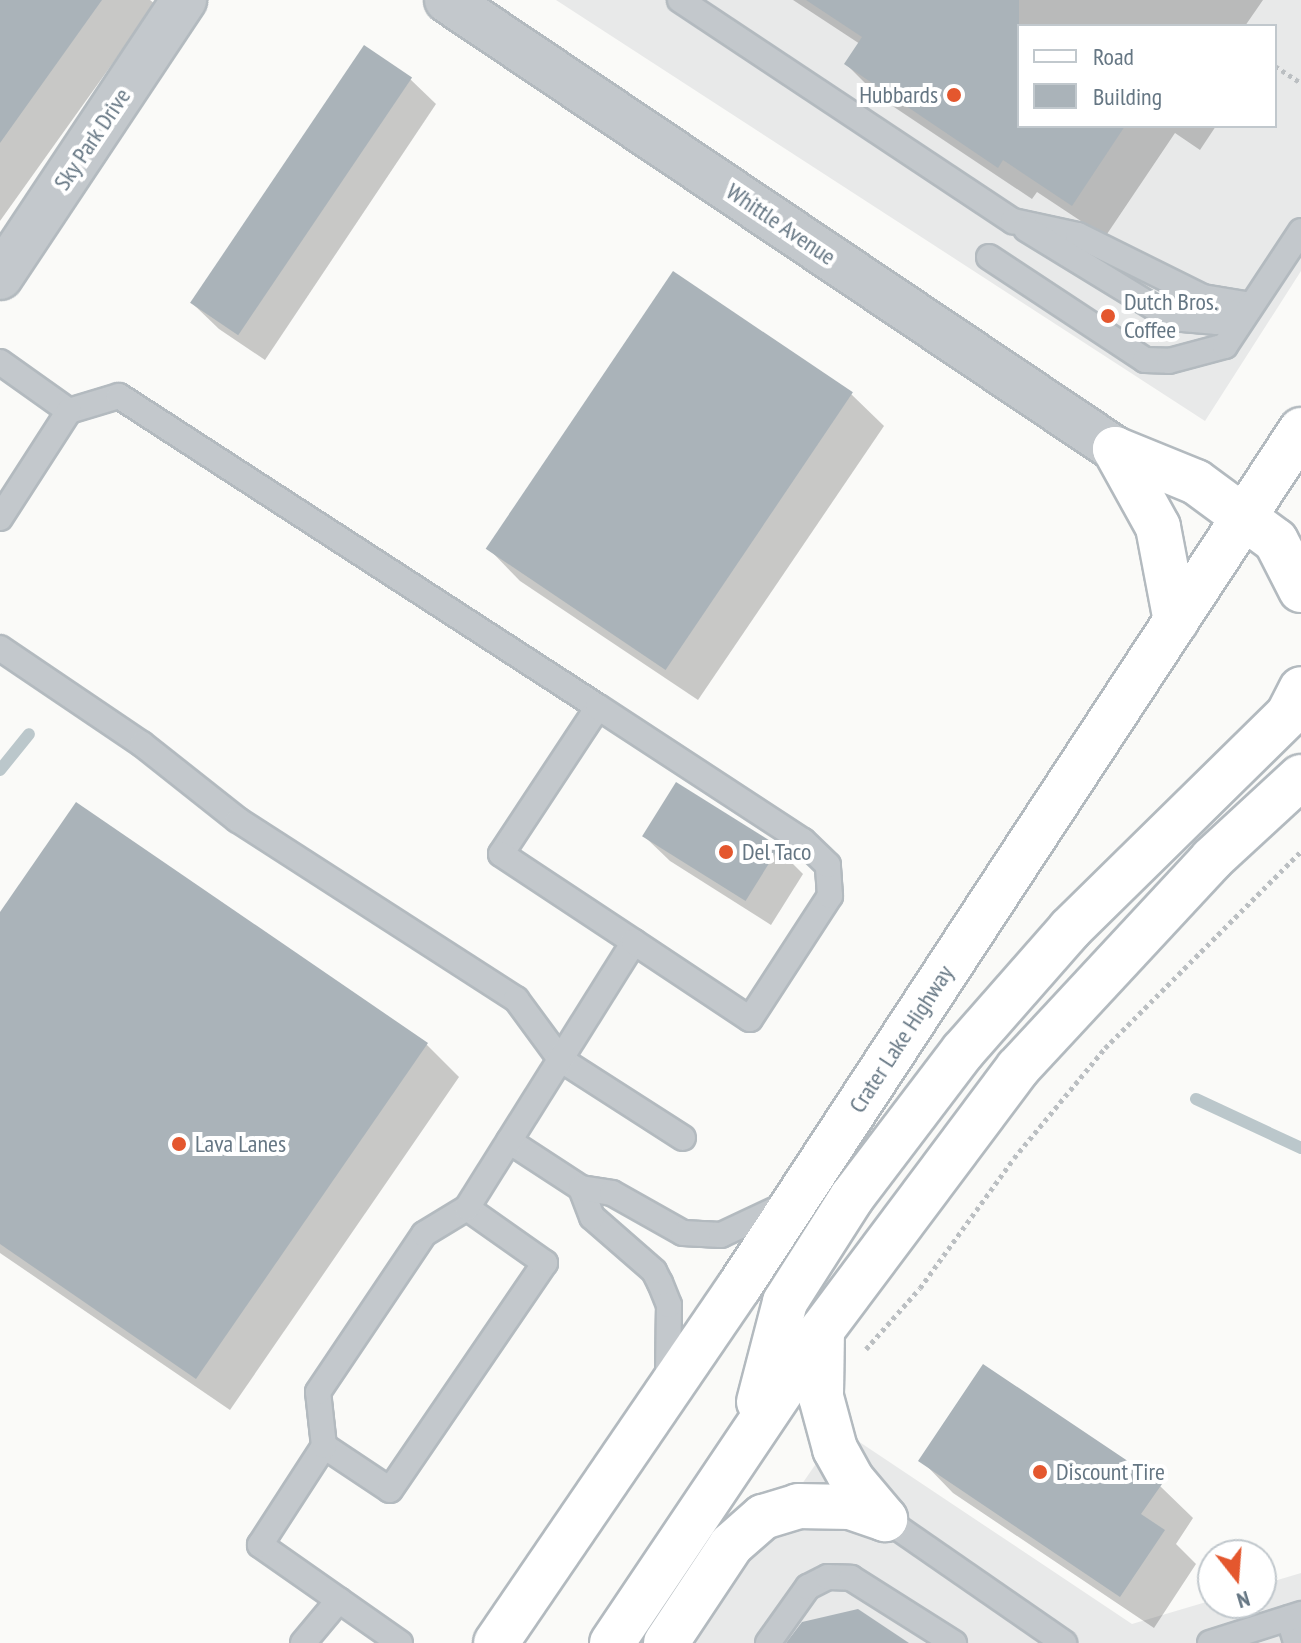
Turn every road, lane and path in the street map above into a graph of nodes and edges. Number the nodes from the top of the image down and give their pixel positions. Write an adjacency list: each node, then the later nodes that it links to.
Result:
1 (184, 0): 8 (street, Sky Park Drive)
2 (447, 0): 13 (street, Whittle Avenue)
3 (680, 0): 9 (lane)
4 (1277, 67): 5 (path)
5 (1301, 83)
6 (1301, 231): 9 (lane)
7 (989, 257): 9 (lane)
8 (0, 277)
9 (1251, 305)
10 (0, 362): 11 (lane)
11 (69, 411): 15 (lane); 20 (lane)
12 (1301, 430): 14 (main road, Crater Lake Highway)
13 (1115, 449): 14 (main road); 17 (main road)
14 (1242, 517): 16 (main road); 17 (main road, Crater Lake Highway)
15 (0, 518)
16 (1301, 590)
17 (1176, 621): 28 (main road, Crater Lake Highway)
18 (0, 648): 24 (lane)
19 (1301, 689): 33 (main road)
20 (598, 707): 23 (lane); 23 (lane)
21 (1301, 777): 30 (main road)
22 (1301, 851): 31 (path)
23 (634, 942): 24 (lane)
24 (560, 1059): 25 (lane); 26 (lane)
25 (683, 1138)
26 (509, 1141): 27 (lane); 29 (lane)
27 (581, 1188): 28 (lane); 32 (lane)
28 (795, 1201): 32 (main road, Crater Lake Highway)
29 (467, 1208): 34 (lane); 34 (lane)
30 (822, 1330): 33 (main road); 35 (main road)
31 (863, 1353)
32 (666, 1388): 40 (main road, Crater Lake Highway)
33 (750, 1435): 41 (main road)
34 (324, 1446): 36 (lane)
35 (885, 1519): 42 (main road); 45 (lane)
36 (339, 1600): 38 (lane); 39 (lane)
37 (1295, 1616): 46 (lane); 47 (lane)
38 (303, 1643)
39 (400, 1643)
40 (496, 1643)
41 (612, 1643)
42 (666, 1643)
43 (768, 1643): 44 (lane)
44 (954, 1643)
45 (1064, 1643)
46 (1210, 1643)
47 (1296, 1643)

